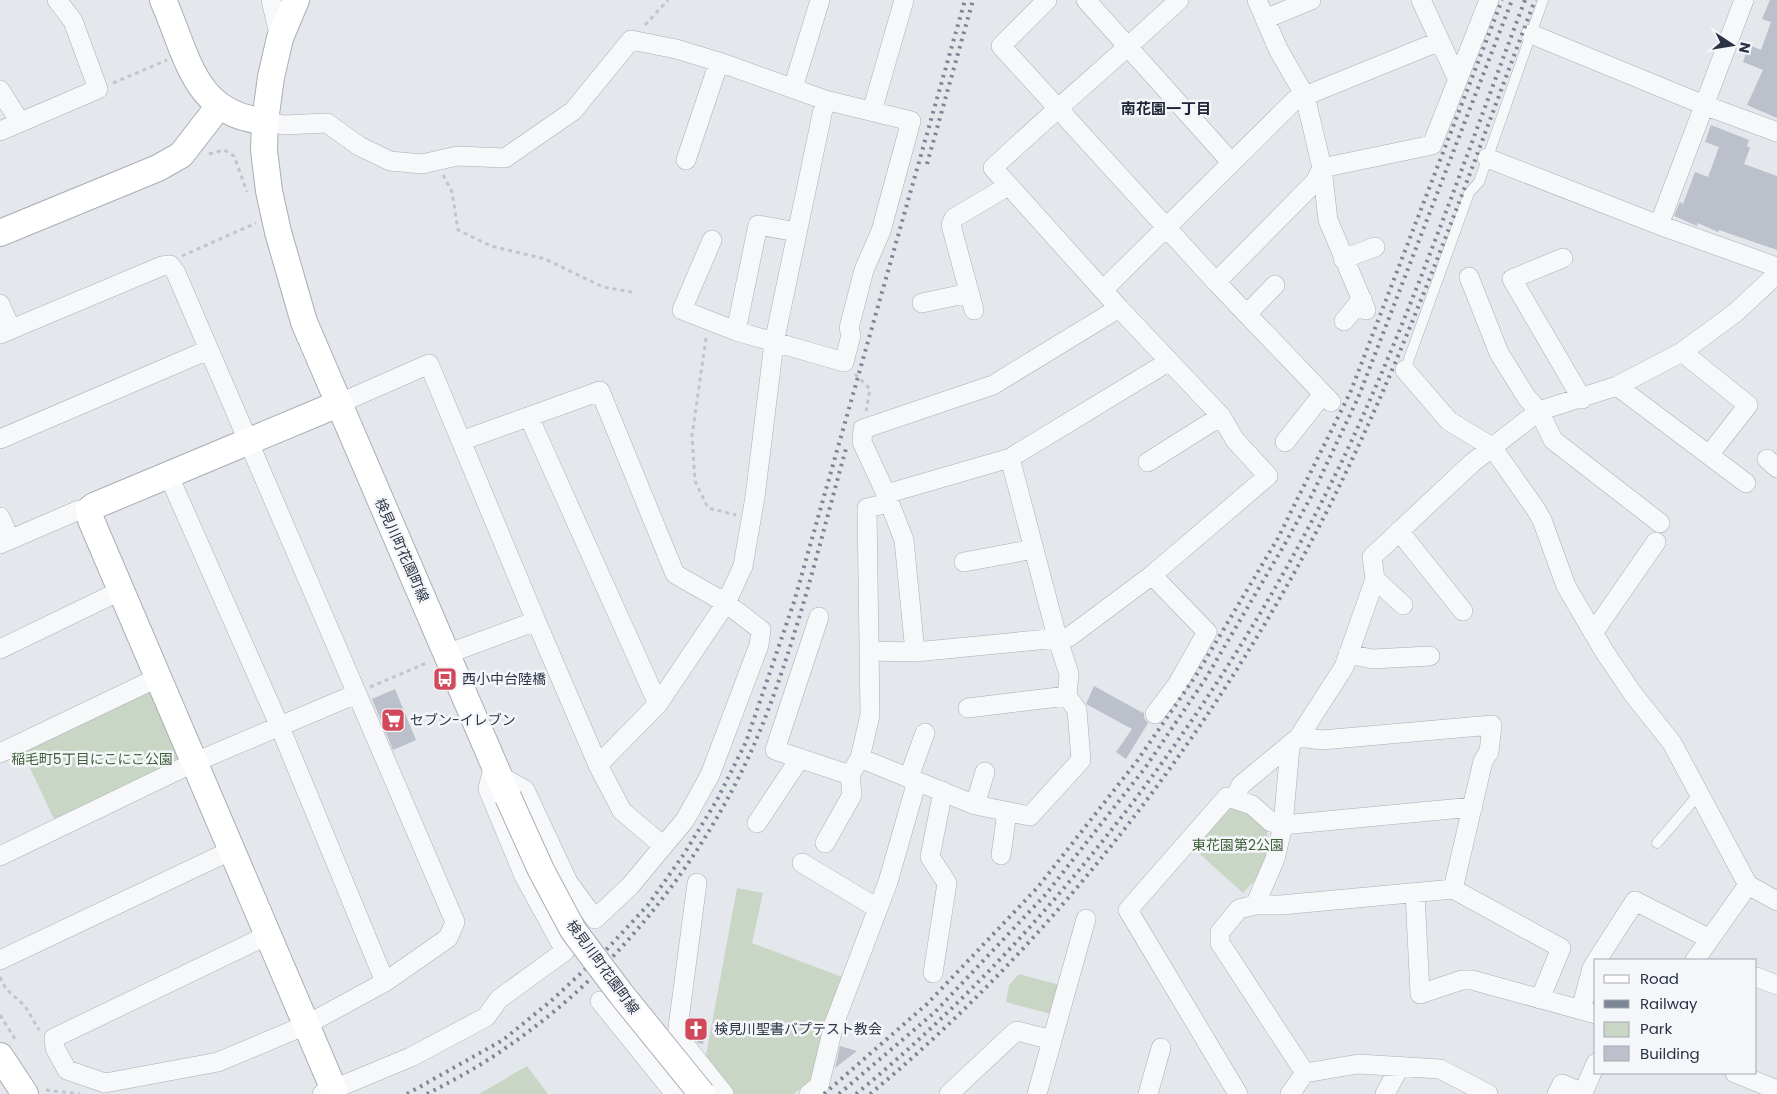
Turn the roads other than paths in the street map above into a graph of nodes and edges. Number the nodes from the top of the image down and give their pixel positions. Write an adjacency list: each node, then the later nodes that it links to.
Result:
1 (57, 0): 32 (street)
2 (163, 0): 27 (street)
3 (271, 0): 18 (street)
4 (296, 0): 18 (street, 検見川町花園町線)
5 (820, 0): 23 (street)
6 (904, 0): 30 (street)
7 (1047, 0): 29 (street)
8 (1086, 0): 20 (street)
9 (1179, 0): 20 (street)
10 (1257, 0): 16 (street)
11 (1310, 0): 16 (street)
12 (1420, 0): 19 (street)
13 (1489, 0): 22 (street)
14 (1543, 0): 17 (lane)
15 (1744, 0): 28 (street)
16 (1265, 19): 25 (street)
17 (1531, 34): 28 (street); 35 (lane)
18 (280, 38): 31 (street, 検見川町花園町線)
19 (1440, 42): 22 (street); 25 (street)
20 (1129, 47): 29 (street); 37 (street)
21 (720, 62): 23 (street); 31 (street); 36 (street)
22 (1457, 78): 38 (street)
23 (793, 88): 26 (street)
24 (0, 90): 32 (street)
25 (1305, 96): 37 (street); 38 (street)
26 (825, 100): 30 (street); 42 (street)
27 (219, 106): 31 (street); 43 (street)
28 (1704, 106): 34 (street); 40 (street)
29 (1056, 108): 39 (street); 41 (street)
30 (872, 110): 61 (street)
31 (265, 121): 68 (street, 検見川町花園町線)
32 (20, 122): 33 (street)
33 (0, 131)
34 (1777, 132)
35 (1487, 158): 40 (street); 65 (lane)
36 (686, 160)
37 (1231, 162): 41 (street)
38 (1322, 168): 46 (street); 51 (street)
39 (1008, 186): 53 (street); 54 (street)
40 (1659, 225): 48 (street)
41 (1166, 226): 51 (street); 53 (street)
42 (797, 232): 59 (street); 61 (street)
43 (0, 233)
44 (712, 240): 59 (street)
45 (1375, 246): 46 (street)
46 (1343, 258): 58 (street)
47 (1563, 258): 67 (street)
48 (1777, 267)
49 (1777, 274): 63 (street)
50 (1469, 277): 69 (street)
51 (1216, 282): 57 (street)
52 (1276, 285): 57 (street)
53 (1103, 290): 56 (street)
54 (922, 303)
55 (0, 304): 60 (street)
56 (1119, 308): 64 (street); 82 (street)
57 (1247, 314): 75 (street)
58 (1344, 321)
59 (736, 331): 61 (street)
60 (5, 332): 62 (street)
61 (774, 343): 94 (street)
62 (208, 350): 72 (street); 73 (street)
63 (1682, 352): 66 (street); 77 (street)
64 (1168, 362): 70 (street); 78 (street)
65 (1404, 370): 76 (street)
66 (1617, 386): 67 (street); 77 (street)
67 (1582, 399): 69 (street)
68 (338, 404): 73 (street); 74 (street); 106 (street, 検見川町花園町線)
69 (1539, 411): 76 (street); 85 (street)
70 (1221, 416): 79 (street); 91 (street)
71 (528, 417): 74 (street); 94 (street); 110 (street)
72 (0, 439)
73 (248, 440): 80 (street); 108 (street)
74 (461, 441): 98 (street)
75 (1285, 442)
76 (1492, 447): 86 (street); 99 (street)
77 (1709, 455): 81 (street)
78 (1010, 458): 82 (street); 89 (street)
79 (1148, 462)
80 (168, 474): 83 (street); 113 (street)
81 (1746, 483)
82 (888, 498): 102 (street); 103 (street)
83 (89, 510): 87 (street); 93 (street)
84 (0, 517): 87 (street)
85 (1660, 522)
86 (1399, 531): 92 (street); 96 (street)
87 (5, 542)
88 (1656, 542): 99 (street)
89 (1034, 549): 90 (street); 100 (street)
90 (964, 562)
91 (1152, 576): 100 (street); 112 (street)
92 (1374, 579): 95 (street); 104 (street)
93 (122, 590): 101 (street); 107 (street)
94 (726, 603): 110 (street); 135 (street)
95 (1403, 605)
96 (1463, 611)
97 (819, 617): 117 (street)
98 (536, 621): 106 (street); 120 (street)
99 (1593, 633): 126 (street)
100 (1057, 637): 103 (street); 109 (street)
101 (0, 649)
102 (869, 651): 103 (street); 118 (street)
103 (915, 652)
104 (1348, 654): 105 (street); 115 (street)
105 (1430, 656)
106 (441, 657): 123 (street, 検見川町花園町線)
107 (159, 677): 116 (street); 119 (street)
108 (356, 694): 113 (street); 156 (street)
109 (1067, 696): 111 (street); 130 (street)
110 (658, 704): 120 (street)
111 (968, 708)
112 (1155, 714)
113 (280, 727): 119 (street); 156 (street)
114 (926, 733): 124 (street)
115 (1294, 742): 127 (street); 129 (street); 132 (street)
116 (0, 753)
117 (800, 758): 122 (street); 131 (street)
118 (860, 758): 122 (street); 124 (street)
119 (196, 762): 136 (street); 138 (street)
120 (598, 765): 135 (street)
121 (985, 772): 128 (street)
122 (850, 775): 133 (street)
123 (501, 779): 135 (street); 171 (street); 175 (street, 検見川町花園町線, bridge)
124 (913, 779): 125 (street); 146 (street)
125 (943, 791): 128 (street); 154 (street)
126 (1699, 794): 134 (lane); 141 (street)
127 (1234, 800): 132 (street); 180 (street)
128 (975, 805): 130 (street)
129 (1473, 806): 132 (street); 142 (street)
130 (1007, 812): 137 (street)
131 (757, 823)
132 (1283, 825): 145 (street)
133 (825, 843)
134 (1657, 843)
135 (662, 845)
136 (232, 850): 148 (street); 152 (street)
137 (1002, 855)
138 (0, 856)
139 (802, 863): 146 (street)
140 (697, 883): 176 (street)
141 (1748, 885): 144 (street); 149 (street)
142 (1453, 889): 143 (street); 158 (street)
143 (1415, 893): 145 (street); 158 (street)
144 (1777, 901)
145 (1255, 905): 167 (street)
146 (877, 908): 177 (street)
147 (1086, 919): 162 (street)
148 (268, 935): 161 (street); 161 (street)
149 (1710, 939): 150 (street); 151 (street)
150 (1597, 959)
151 (1696, 959)
152 (0, 960)
153 (1594, 964): 160 (street)
154 (933, 973)
155 (1757, 976): 157 (street)
156 (385, 982): 161 (street)
157 (1777, 985)
158 (1540, 999): 160 (street)
159 (600, 1001): 174 (street)
160 (1588, 1012)
161 (306, 1025): 171 (street)
162 (1052, 1040): 172 (street); 178 (street)
163 (1161, 1048): 179 (street)
164 (0, 1056): 170 (street)
165 (1400, 1066): 167 (street); 173 (street); 182 (street)
166 (1594, 1068): 183 (street)
167 (1305, 1073): 181 (street)
168 (1737, 1074): 169 (street)
169 (1777, 1090)
170 (35, 1092)
171 (328, 1092)
172 (955, 1092)
173 (1478, 1092)
174 (675, 1094)
175 (702, 1094)
176 (724, 1094)
177 (809, 1094)
178 (1037, 1094)
179 (1148, 1094)
180 (1238, 1094)
181 (1290, 1094)
182 (1385, 1094)
183 (1557, 1094)

